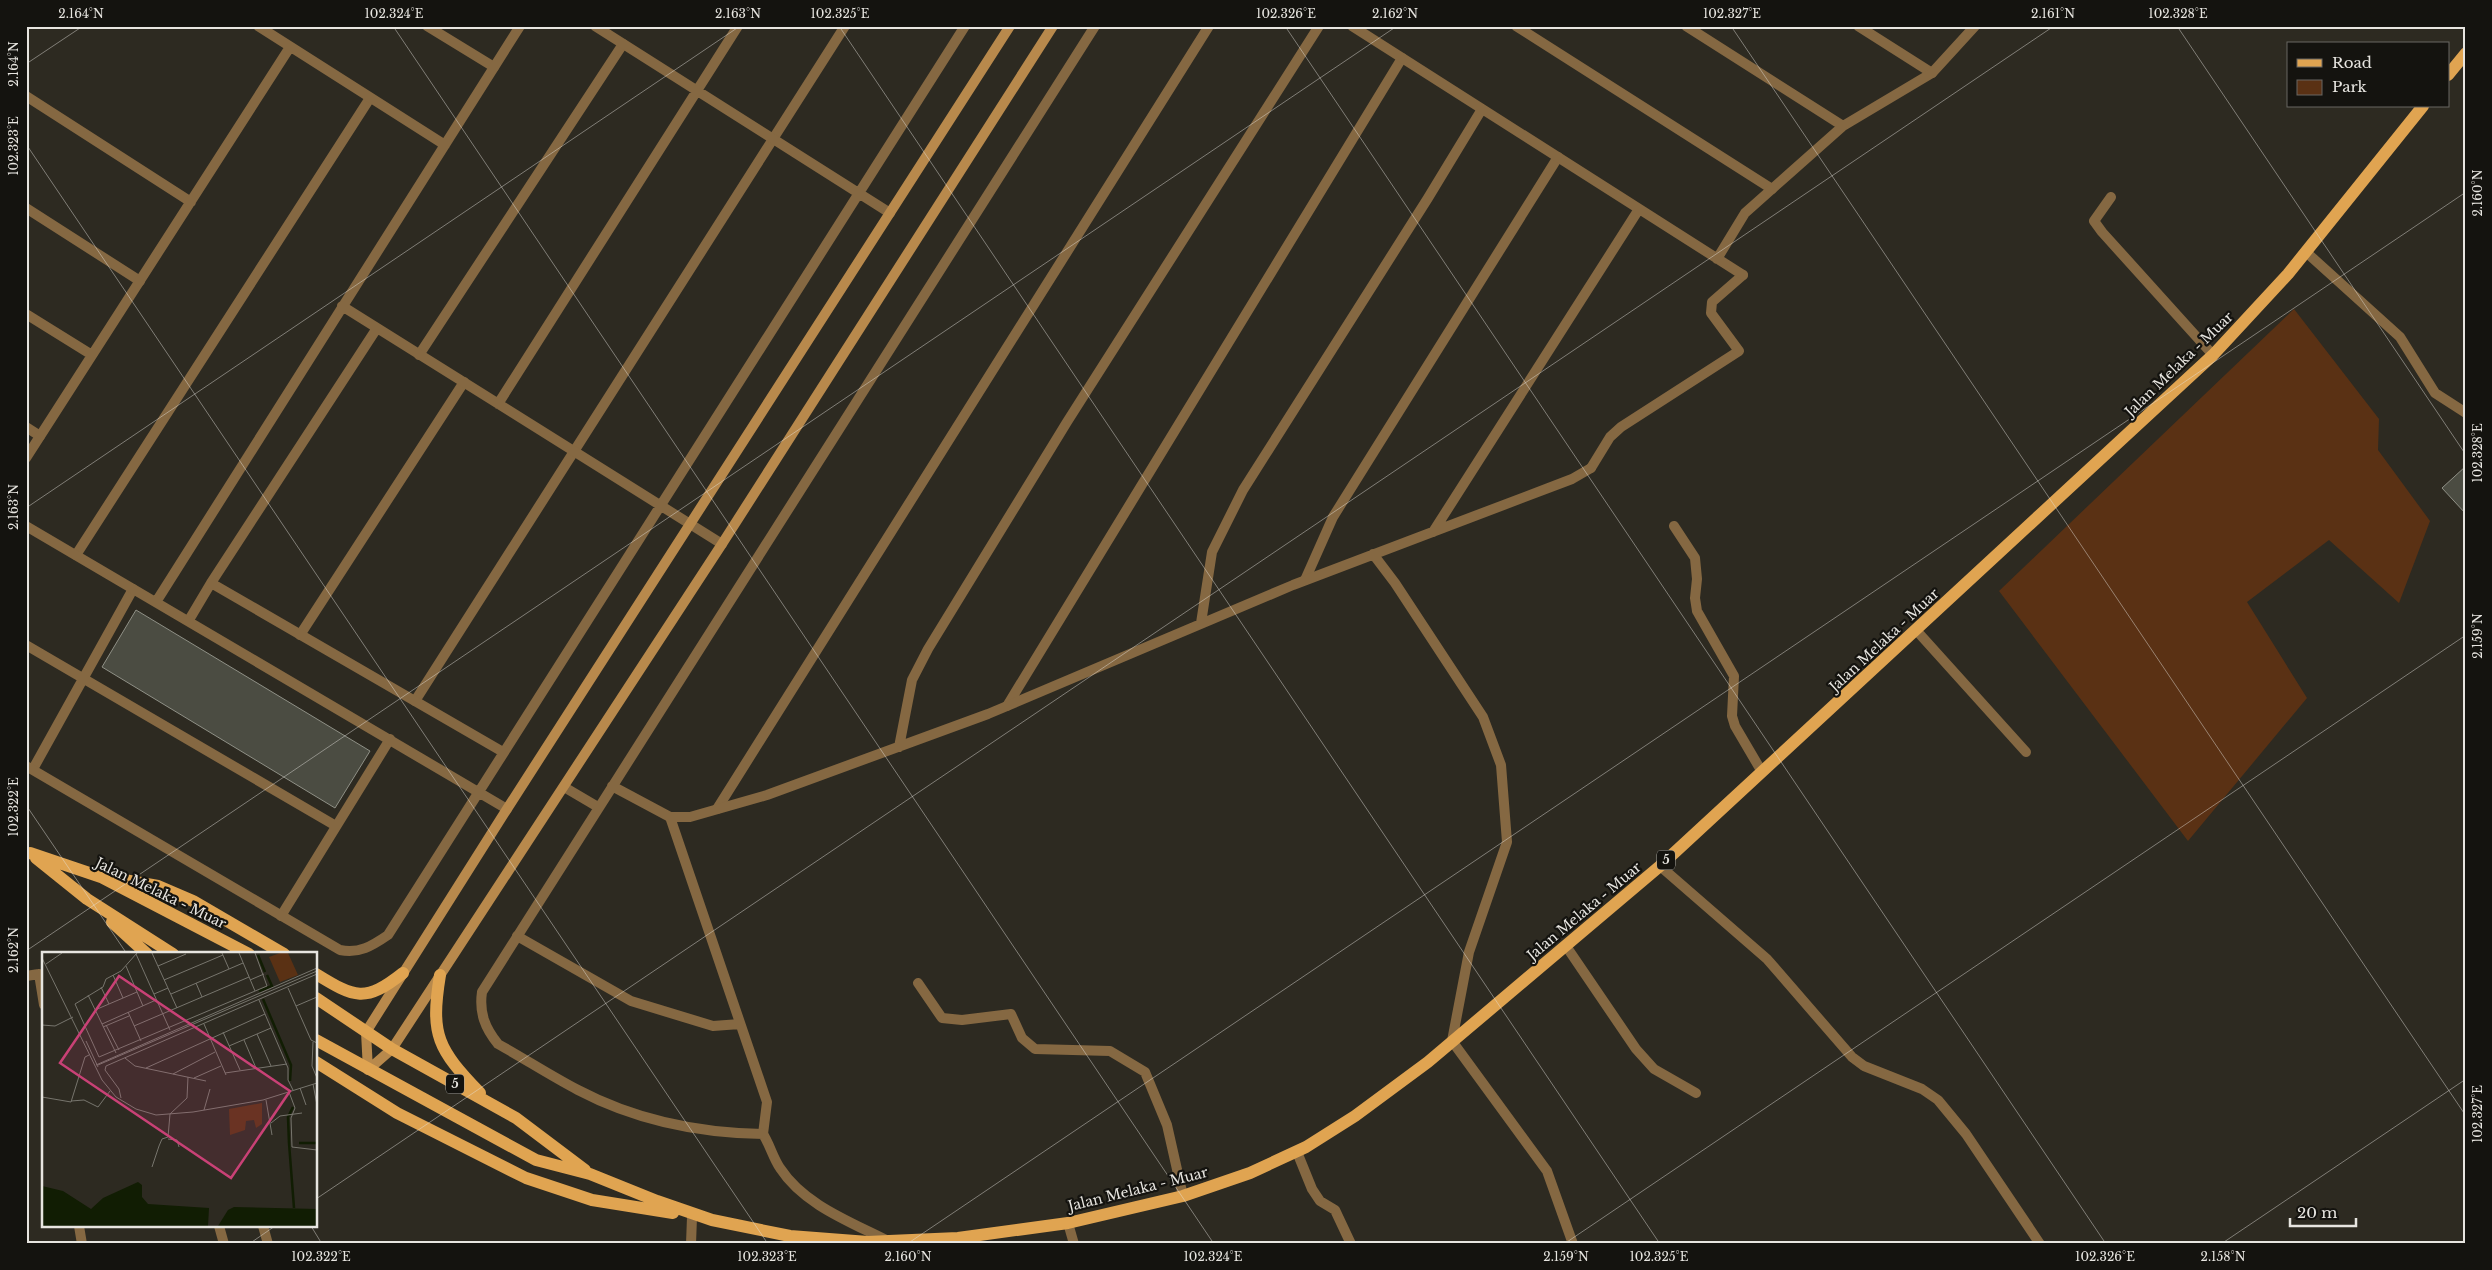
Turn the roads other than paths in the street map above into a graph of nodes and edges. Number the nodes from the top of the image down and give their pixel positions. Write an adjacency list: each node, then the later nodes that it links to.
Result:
1 (258, 26): 19 (street)
2 (427, 26): 22 (street)
3 (520, 26): 22 (street)
4 (595, 26): 18 (street)
5 (738, 26): 25 (street)
6 (845, 26): 31 (street)
7 (965, 26): 35 (street)
8 (1010, 26): 40 (street)
9 (1053, 26): 62 (street)
10 (1095, 26): 84 (street)
11 (1208, 26): 88 (street)
12 (1319, 26): 78 (street)
13 (1352, 26): 21 (street)
14 (1516, 26): 34 (street)
15 (1686, 26): 30 (street)
16 (1858, 26): 23 (street)
17 (1975, 26): 23 (street)
18 (623, 44): 25 (street); 48 (street)
19 (290, 47): 27 (street); 37 (street)
20 (2466, 53): 24 (main road)
21 (1402, 58): 29 (street); 76 (street)
22 (494, 67): 32 (street)
23 (1932, 73): 30 (street)
24 (2450, 73)
25 (697, 91): 31 (street); 51 (street)
26 (26, 96): 37 (street)
27 (370, 98): 32 (street); 64 (street)
28 (2421, 108): 41 (main road, Jalan Melaka - Muar / 5)
29 (1482, 109): 33 (street); 70 (street)
30 (1843, 126): 34 (street)
31 (773, 139): 35 (street); 55 (street)
32 (444, 145): 44 (street)
33 (1558, 157): 39 (street); 65 (street)
34 (1772, 190): 42 (street)
35 (858, 193): 40 (street); 57 (street)
36 (2111, 197): 49 (street)
37 (191, 202): 43 (street)
38 (26, 208): 43 (street)
39 (1639, 209): 42 (street); 61 (street)
40 (890, 213): 58 (street)
41 (2306, 252): 49 (main road, Jalan Melaka - Muar / 5); 52 (street)
42 (1717, 259): 61 (street)
43 (140, 281): 47 (street)
44 (342, 306): 46 (street); 68 (street)
45 (26, 314): 47 (street)
46 (378, 328): 48 (street); 66 (street)
47 (92, 355): 54 (street)
48 (419, 355): 50 (street)
49 (2213, 355): 71 (main road, Jalan Melaka - Muar / 5)
50 (464, 382): 51 (street); 72 (street)
51 (498, 404): 55 (street)
52 (2466, 414)
53 (26, 427): 54 (street)
54 (40, 436): 56 (street)
55 (574, 451): 57 (street); 75 (street)
56 (26, 458)
57 (659, 505): 58 (street); 79 (street)
58 (690, 524): 62 (street); 87 (street)
59 (26, 526): 64 (street)
60 (1674, 526): 82 (street)
61 (1434, 532): 63 (street)
62 (722, 544): 83 (street)
63 (1374, 554): 65 (street); 112 (street)
64 (76, 555): 67 (street)
65 (1306, 580): 70 (street)
66 (211, 583): 69 (street); 72 (street)
67 (133, 588): 68 (street); 74 (street)
68 (156, 602): 69 (street)
69 (189, 620): 77 (street)
70 (1201, 623): 76 (street)
71 (1916, 630): 80 (street); 82 (main road, Jalan Melaka - Muar / 5)
72 (300, 634): 75 (street)
73 (26, 645): 74 (street)
74 (84, 678): 81 (street); 90 (street)
75 (415, 701): 79 (street)
76 (1007, 706): 78 (street)
77 (390, 739): 85 (street); 90 (street)
78 (899, 747): 88 (street)
79 (503, 752): 85 (street)
80 (2026, 752)
81 (29, 768): 95 (street)
82 (1762, 772): 92 (main road, Jalan Melaka - Muar / 5)
83 (564, 786): 86 (street); 104 (street)
84 (612, 786): 86 (street); 89 (street)
85 (479, 791): 87 (street); 95 (street)
86 (598, 807): 96 (street)
87 (506, 809): 102 (street)
88 (717, 809): 89 (street)
89 (670, 817): 109 (street)
90 (336, 826): 95 (street)
91 (28, 852): 93 (main road, Jalan Melaka - Muar); 94 (main road, Jalan Melaka - Muar)
92 (1660, 866): 97 (main road, Jalan Melaka - Muar / 5); 137 (street)
93 (100, 876): 100 (main road, Jalan Melaka - Muar); 101 (main road)
94 (87, 899): 98 (main road); 99 (main road, Jalan Melaka - Muar)
95 (281, 916)
96 (517, 936): 109 (street); 118 (street)
97 (1566, 946): 112 (main road, Jalan Melaka - Muar / 5); 116 (street)
98 (145, 952)
99 (170, 952)
100 (245, 952)
101 (281, 952)
102 (403, 973): 103 (main road); 110 (street)
103 (318, 975)
104 (440, 975): 113 (street); 117 (main road)
105 (26, 976): 106 (street)
106 (41, 976)
107 (918, 983): 121 (street)
108 (318, 999): 110 (main road, Jalan Melaka - Muar / 5)
109 (740, 1024): 118 (street)
110 (366, 1032): 113 (main road, Jalan Melaka - Muar / 5); 115 (street)
111 (318, 1041): 115 (main road, Jalan Melaka - Muar / 5)
112 (1452, 1041): 119 (main road, Jalan Melaka - Muar / 5); 136 (street)
113 (392, 1049): 115 (street); 117 (main road, Jalan Melaka - Muar / 5)
114 (318, 1063): 122 (main road)
115 (368, 1070): 120 (main road, Jalan Melaka - Muar / 5)
116 (1696, 1093)
117 (489, 1103): 120 (main road, Jalan Melaka - Muar / 5)
118 (763, 1134): 128 (street)
119 (1297, 1152): 121 (main road, Jalan Melaka - Muar / 5); 135 (street)
120 (590, 1174): 123 (main road, Jalan Melaka - Muar / 5)
121 (1184, 1196): 124 (main road, Jalan Melaka - Muar / 5)
122 (692, 1217): 123 (main road); 133 (street)
123 (712, 1220): 128 (main road, Jalan Melaka - Muar / 5)
124 (1068, 1223): 129 (main road, Jalan Melaka - Muar / 5); 134 (street)
125 (79, 1228): 130 (street)
126 (220, 1228): 131 (street)
127 (264, 1228): 132 (street)
128 (889, 1241): 129 (main road, Jalan Melaka - Muar / 5)
129 (919, 1242)
130 (82, 1244)
131 (224, 1244)
132 (268, 1244)
133 (691, 1244)
134 (1074, 1244)
135 (1351, 1244)
136 (1573, 1244)
137 (2040, 1244)

